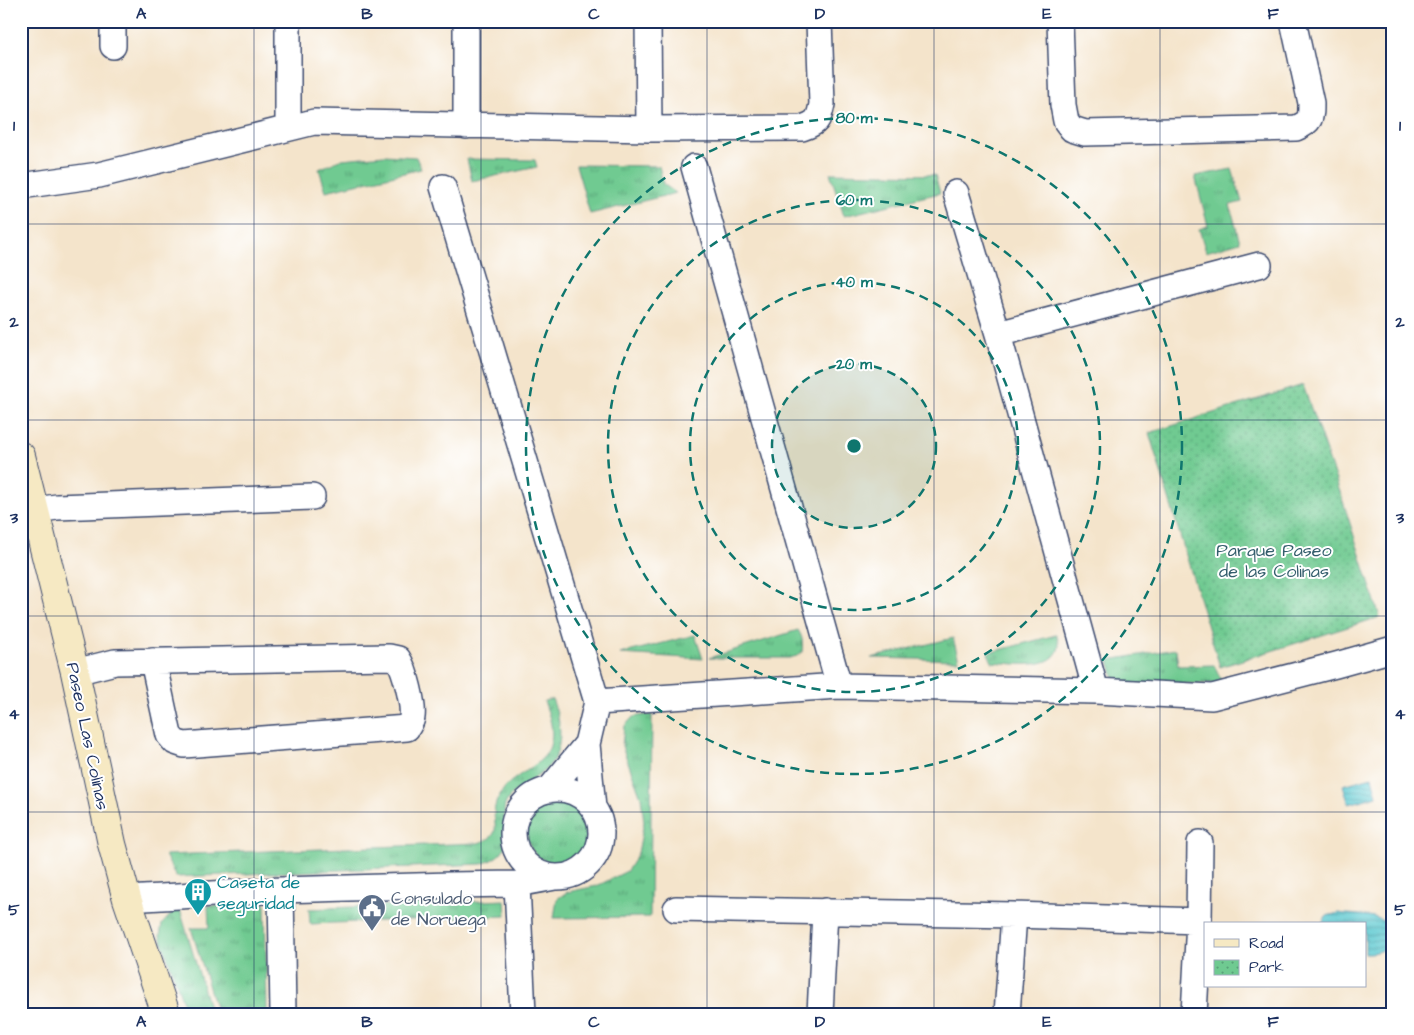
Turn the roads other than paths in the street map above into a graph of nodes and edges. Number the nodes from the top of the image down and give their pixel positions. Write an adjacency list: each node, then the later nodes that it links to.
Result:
1 (113, 21): 8 (street)
2 (288, 21): 10 (street)
3 (466, 21): 9 (street)
4 (648, 21): 11 (street)
5 (819, 21): 11 (street)
6 (1060, 21): 7 (street)
7 (1293, 21)
8 (113, 46)
9 (466, 126): 10 (street); 11 (street)
10 (288, 128): 13 (street)
11 (649, 129)
12 (694, 167): 24 (street)
13 (21, 186)
14 (443, 187): 26 (street)
15 (956, 193): 17 (street)
16 (1259, 265): 17 (street)
17 (998, 334): 25 (street)
18 (21, 456): 20 (street, Paseo Las Colinas)
19 (312, 497): 20 (street)
20 (35, 510): 23 (street, Paseo Las Colinas)
21 (1393, 648): 25 (street)
22 (153, 661): 22 (street); 23 (street)
23 (75, 672): 36 (street, Paseo Las Colinas)
24 (840, 686): 25 (street); 26 (street)
25 (1096, 691)
26 (597, 702): 27 (street)
27 (587, 744): 28 (street); 29 (street)
28 (549, 790): 29 (street); 31 (street)
29 (593, 808): 32 (street)
30 (1200, 843): 40 (street)
31 (516, 850): 32 (street); 34 (street)
32 (555, 877): 33 (street)
33 (517, 884): 34 (street); 43 (street)
34 (492, 885): 35 (street)
35 (280, 890): 36 (street); 42 (street)
36 (127, 898): 41 (street, Paseo Las Colinas)
37 (676, 909): 38 (street)
38 (825, 911): 39 (street); 44 (street)
39 (1014, 915): 40 (street); 45 (street)
40 (1199, 921): 46 (street)
41 (166, 1014)
42 (283, 1014)
43 (523, 1014)
44 (820, 1014)
45 (1007, 1014)
46 (1194, 1014)

